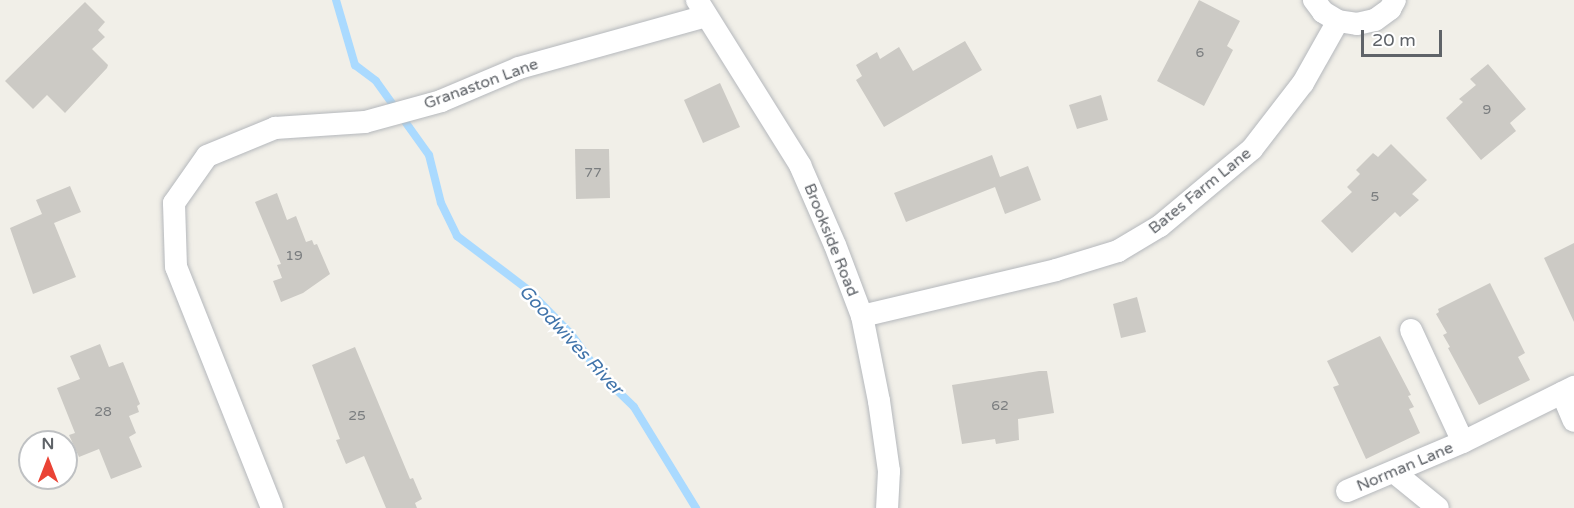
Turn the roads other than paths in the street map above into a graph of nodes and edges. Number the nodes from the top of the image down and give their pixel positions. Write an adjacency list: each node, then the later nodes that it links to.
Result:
1 (1314, 0): 4 (street)
2 (1395, 0): 4 (street)
3 (702, 8): 5 (street, Brookside Road); 12 (street, Granaston Lane)
4 (1338, 21): 5 (street, Bates Farm Lane)
5 (862, 316): 13 (street, Brookside Road)
6 (1411, 330): 9 (street, Norman Lane)
7 (1568, 390): 8 (street); 9 (street, Norman Lane)
8 (1574, 421)
9 (1462, 442): 10 (street, Norman Lane)
10 (1395, 473): 11 (street, Norman Lane); 14 (street)
11 (1347, 491)
12 (272, 508)
13 (887, 508)
14 (1438, 508)

